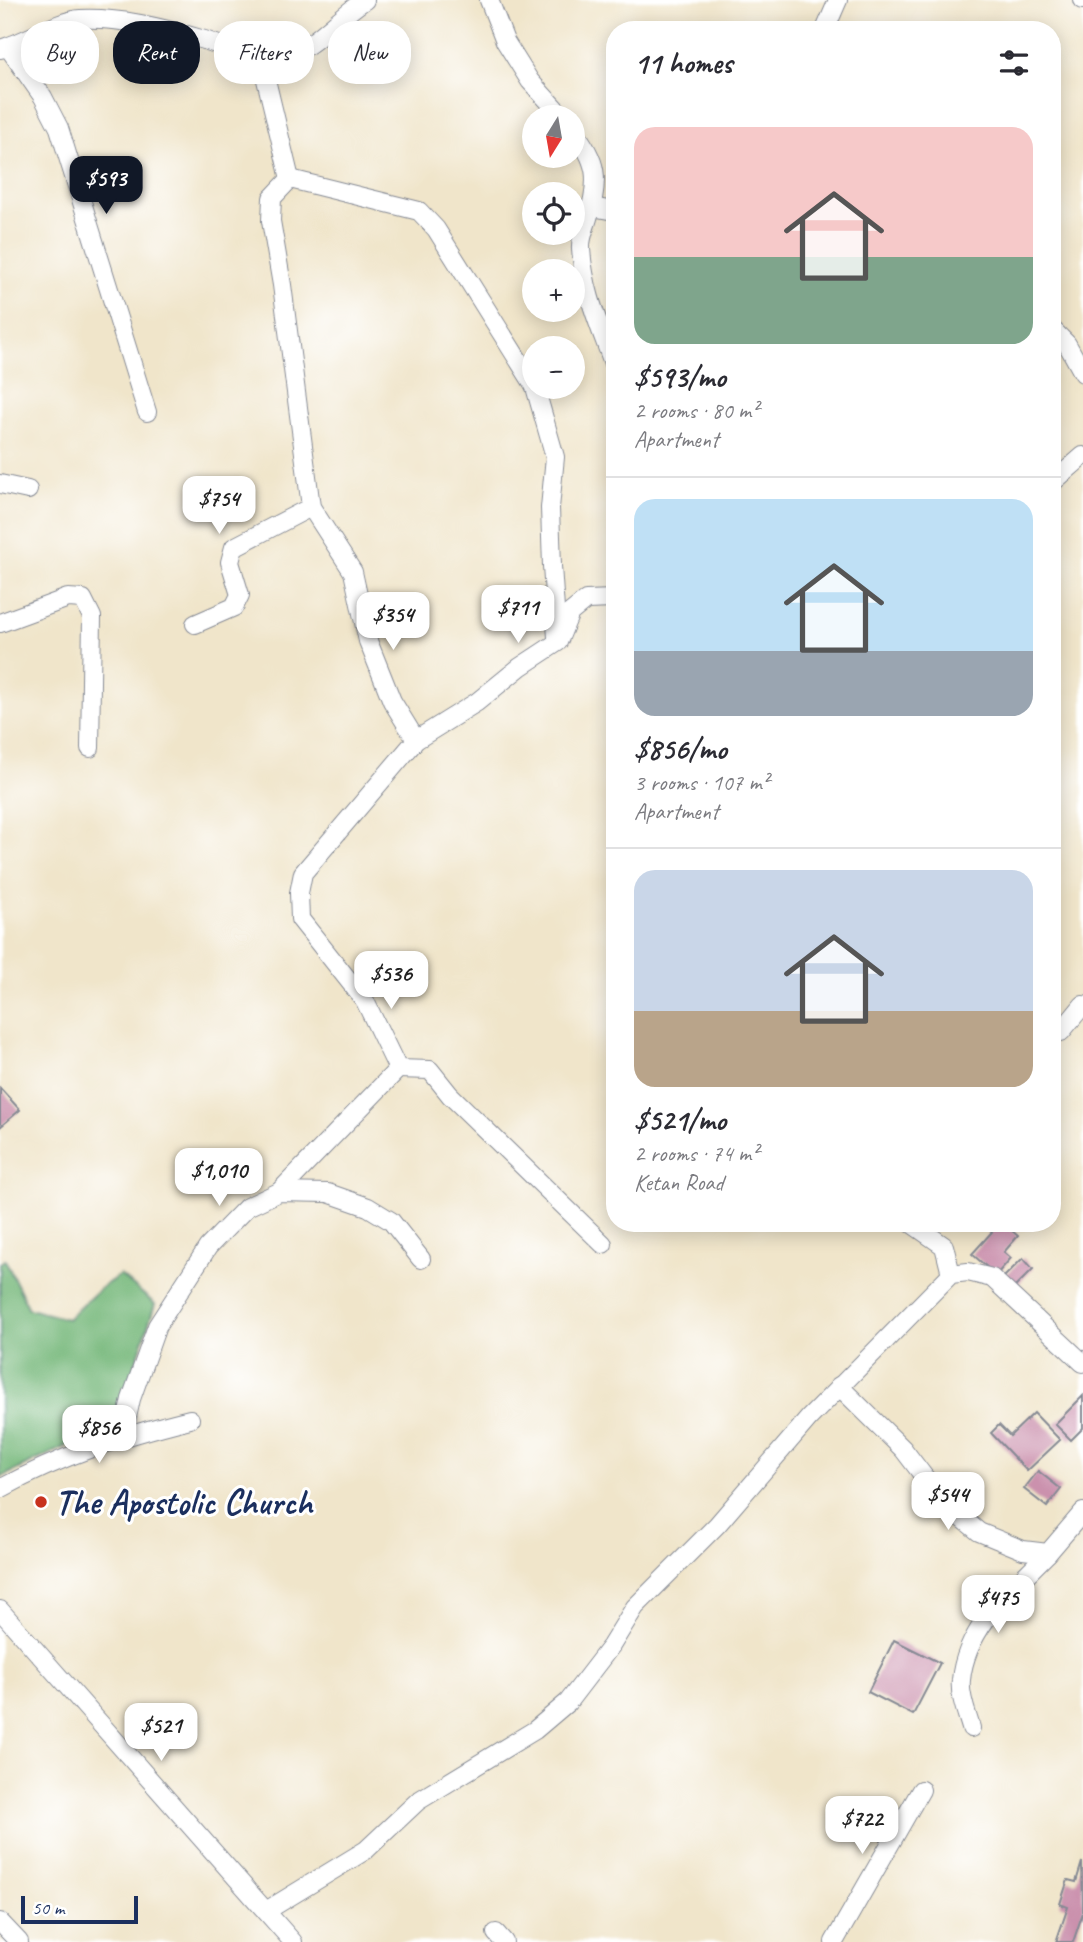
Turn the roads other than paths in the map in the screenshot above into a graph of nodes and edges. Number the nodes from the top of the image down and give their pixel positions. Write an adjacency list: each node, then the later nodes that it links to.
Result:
1 (365, 0): 5 (street)
2 (489, 0): 9 (street)
3 (838, 0): 4 (street)
4 (829, 21)
5 (314, 39)
6 (214, 43): 7 (street)
7 (4, 48): 19 (street)
8 (267, 84): 11 (street)
9 (552, 105)
10 (585, 148): 12 (street)
11 (290, 179): 16 (street); 24 (street)
12 (592, 207): 13 (street); 15 (street)
13 (606, 210)
14 (1061, 338): 17 (street)
15 (606, 344)
16 (522, 367)
17 (1083, 373)
18 (538, 399): 28 (street)
19 (147, 412)
20 (1083, 456): 21 (street)
21 (1061, 475)
22 (0, 484): 23 (street)
23 (28, 490)
24 (311, 507): 27 (street); 29 (street)
25 (606, 599): 28 (street)
26 (0, 622): 30 (street)
27 (195, 624)
28 (558, 642): 29 (street)
29 (416, 740): 33 (street)
30 (90, 748)
31 (1083, 1005): 32 (street)
32 (1061, 1032)
33 (398, 1069): 34 (street); 36 (street)
34 (279, 1192): 37 (street); 42 (street)
35 (924, 1232): 38 (street)
36 (603, 1244)
37 (421, 1259)
38 (951, 1273): 39 (street); 40 (street)
39 (1083, 1363)
40 (839, 1386): 45 (street); 49 (street)
41 (190, 1419): 42 (street)
42 (123, 1436): 43 (street)
43 (0, 1489)
44 (1083, 1512): 45 (street)
45 (1048, 1553): 47 (street)
46 (0, 1610): 49 (street)
47 (971, 1728)
48 (921, 1790): 53 (street)
49 (266, 1911): 52 (street)
50 (0, 1922): 51 (street)
51 (19, 1942)
52 (293, 1942)
53 (834, 1942)

